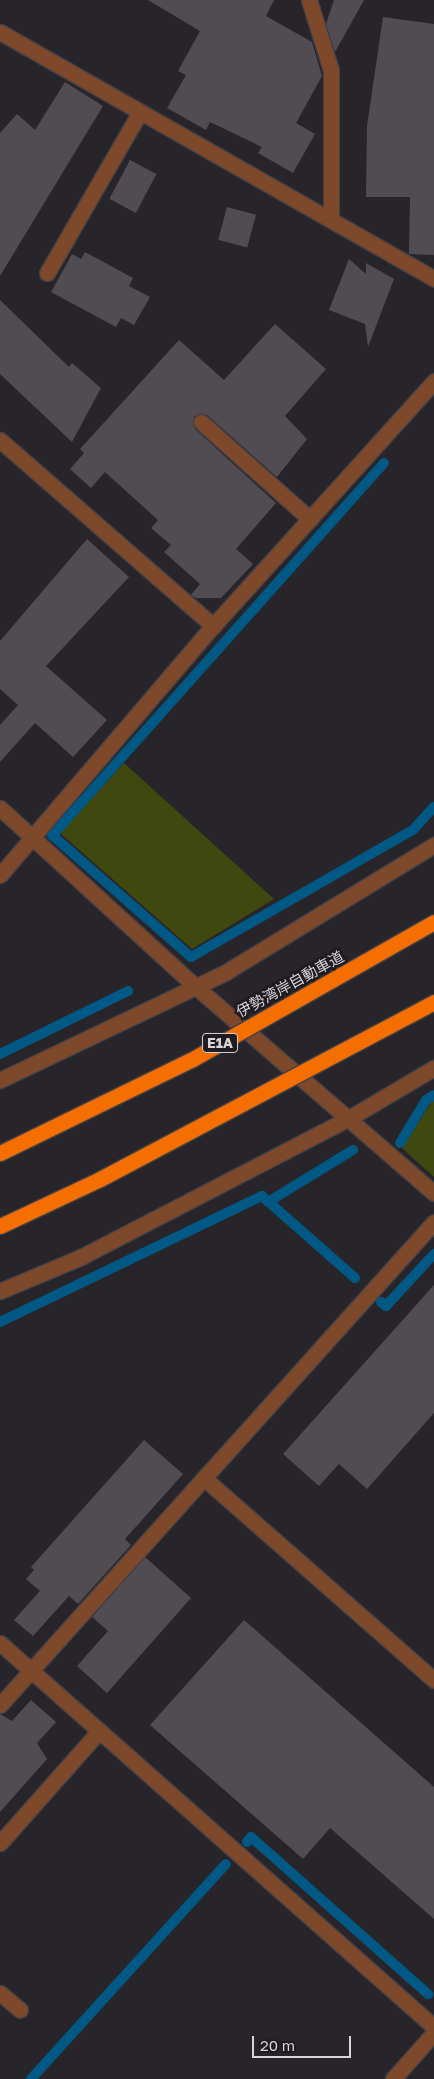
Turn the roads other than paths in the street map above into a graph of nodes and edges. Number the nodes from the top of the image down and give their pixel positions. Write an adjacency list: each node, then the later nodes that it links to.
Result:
1 (309, 0): 4 (street)
2 (0, 32): 3 (street)
3 (140, 112): 4 (street); 5 (street)
4 (332, 219): 6 (street)
5 (47, 272)
6 (434, 279)
7 (434, 381): 10 (street)
8 (201, 422): 10 (street)
9 (0, 440): 11 (street)
10 (310, 519): 11 (street)
11 (213, 626): 13 (street)
12 (0, 808): 13 (street)
13 (33, 838): 15 (street); 17 (street)
14 (434, 845): 17 (street)
15 (0, 875)
16 (434, 922): 22 (highway, 伊勢湾岸自動車道 / E1A, bridge)
17 (194, 986): 20 (street); 21 (street)
18 (434, 1002): 25 (highway, bridge)
19 (434, 1068): 21 (street)
20 (0, 1080)
21 (351, 1117): 23 (street); 26 (street)
22 (0, 1153)
23 (434, 1193)
24 (434, 1222): 27 (street)
25 (0, 1226)
26 (0, 1291)
27 (204, 1478): 29 (street); 30 (street)
28 (0, 1643): 29 (street)
29 (30, 1670): 31 (street); 32 (street)
30 (434, 1680)
31 (0, 1705)
32 (99, 1731): 33 (street); 36 (street)
33 (0, 1843)
34 (0, 1993): 35 (street)
35 (20, 2010)
36 (434, 2027)
37 (434, 2033): 38 (street)
38 (393, 2079)

